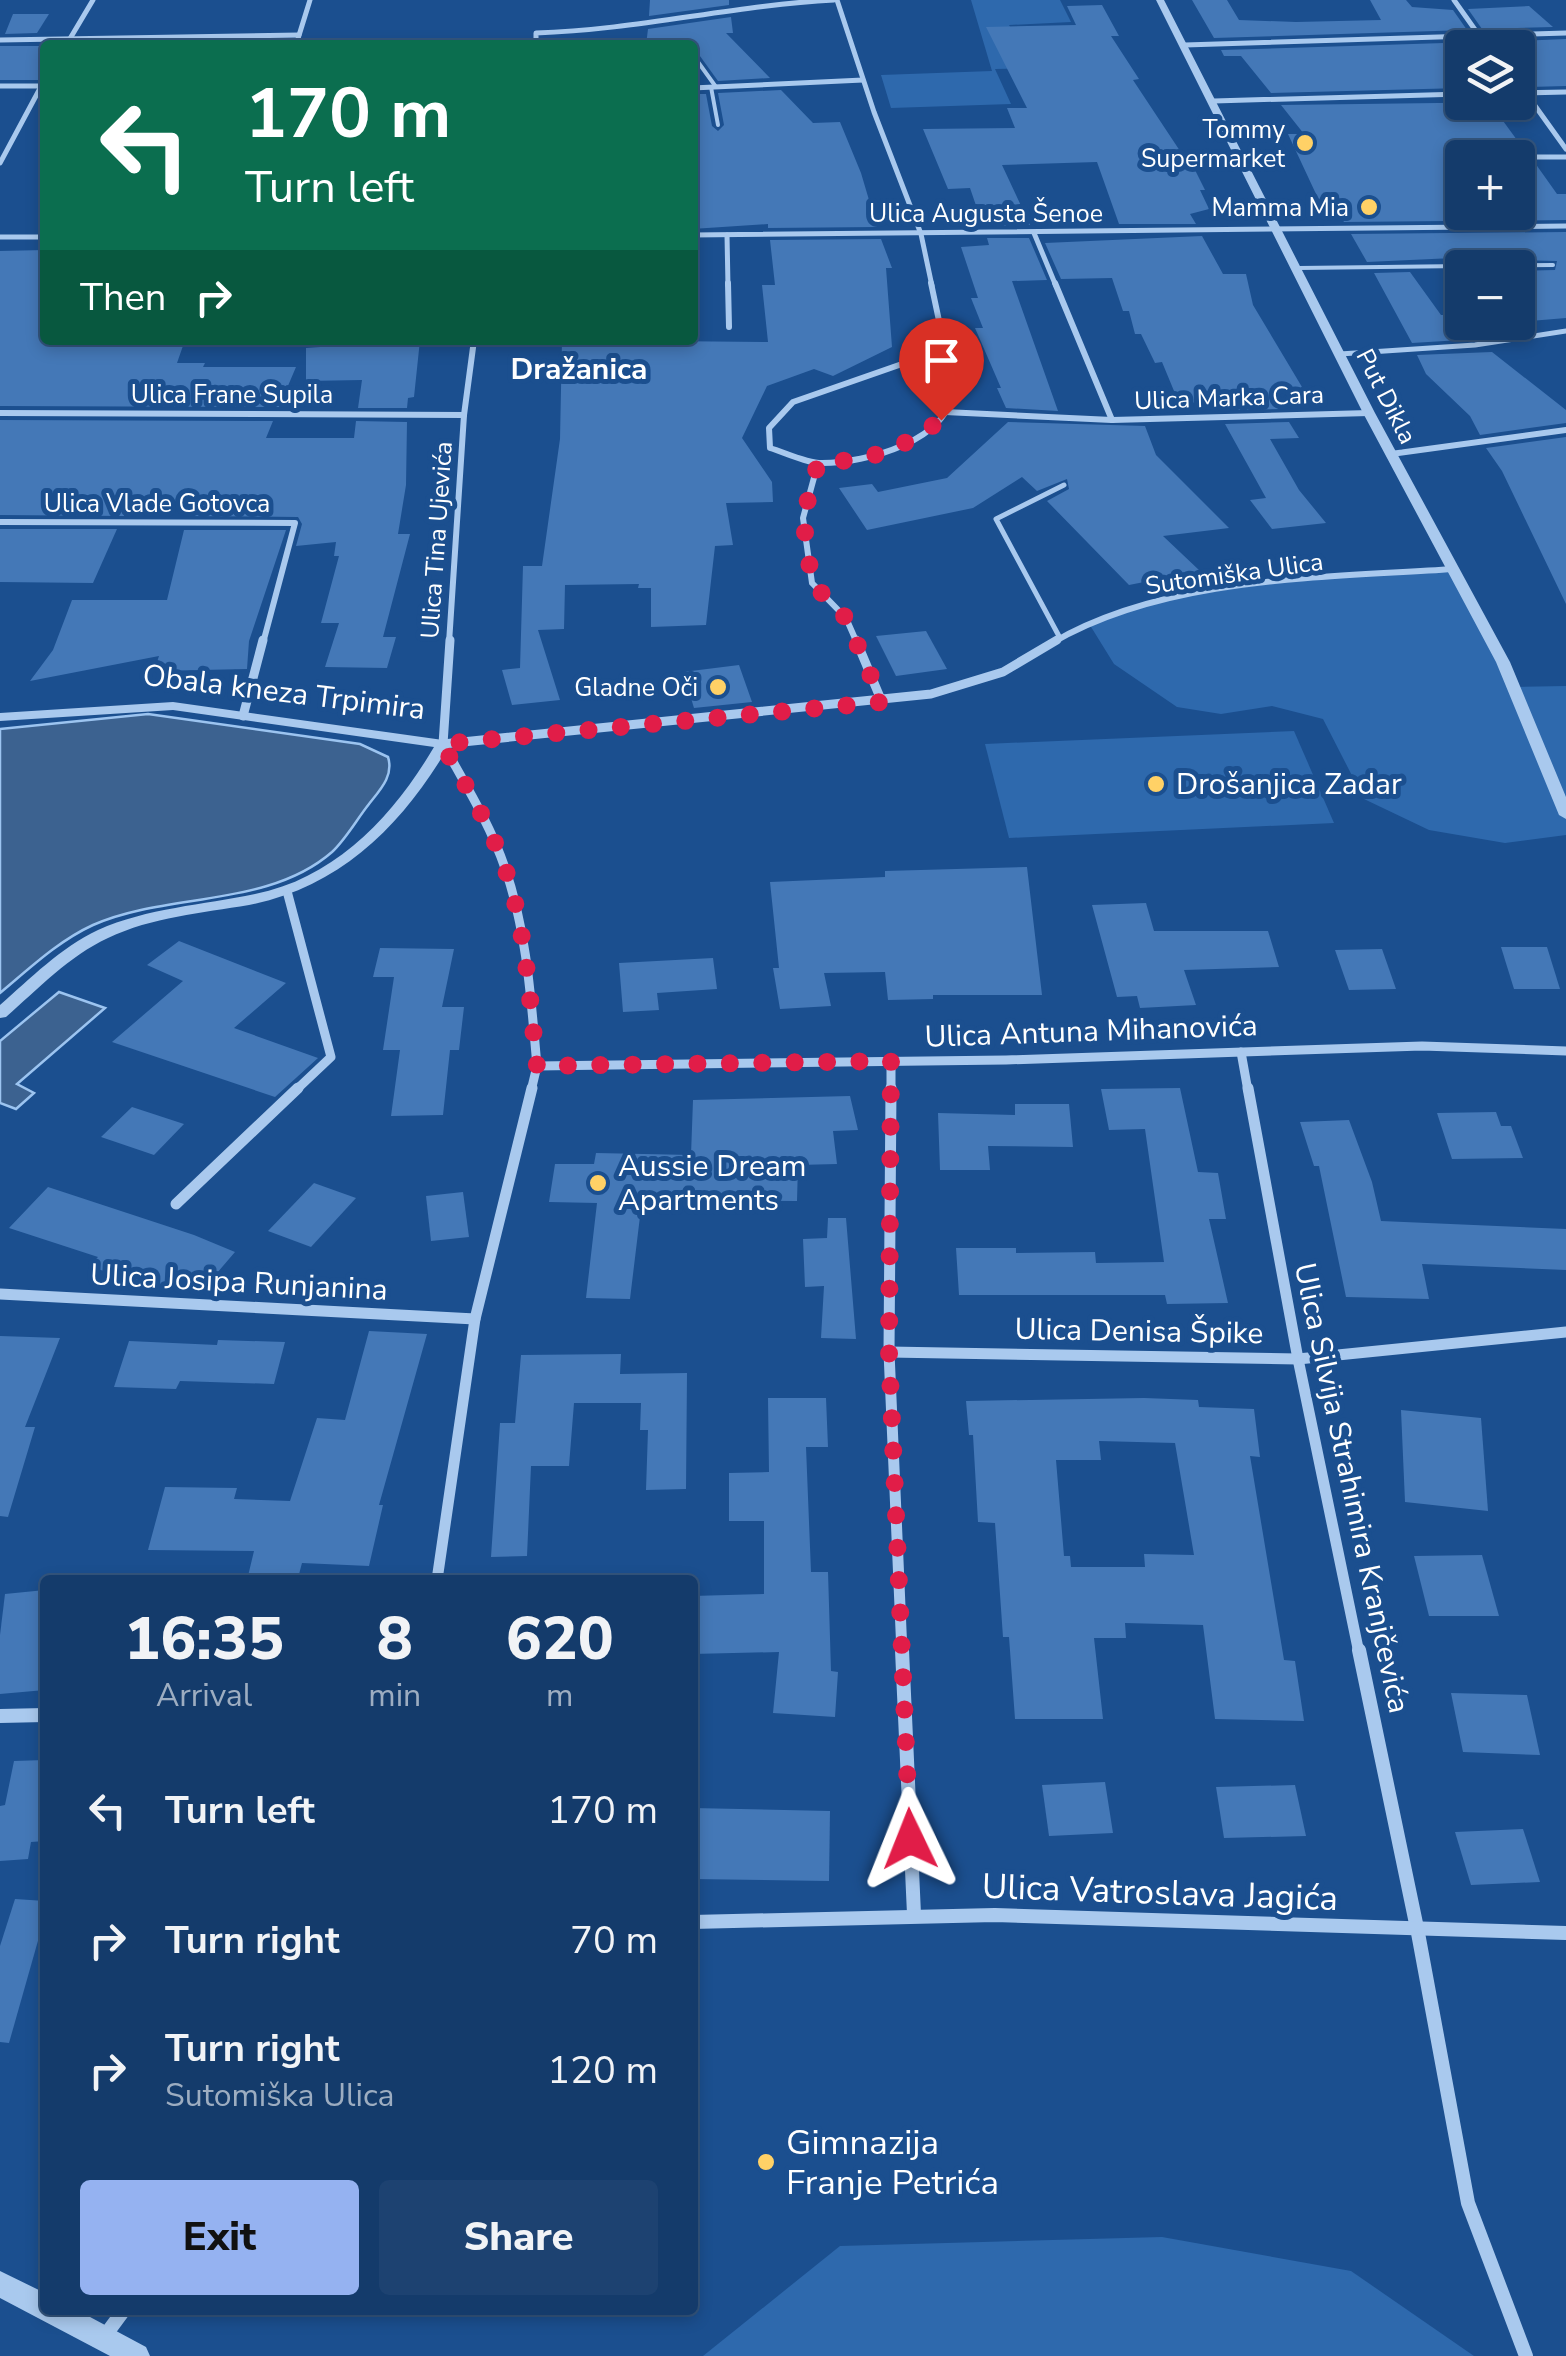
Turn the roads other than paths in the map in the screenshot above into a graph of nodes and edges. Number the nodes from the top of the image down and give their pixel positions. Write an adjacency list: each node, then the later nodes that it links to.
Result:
1 (92, 0): 12 (street)
2 (310, 0): 9 (street)
3 (836, 0): 15 (street); 19 (street)
4 (1160, 0): 17 (street, Put Dikla)
5 (1454, 0): 6 (street)
6 (1474, 30)
7 (1566, 33): 8 (street)
8 (1535, 34)
9 (300, 35): 13 (street); 14 (street)
10 (1445, 37): 17 (street)
11 (0, 40): 16 (street)
12 (69, 40)
13 (134, 40)
14 (298, 40)
15 (536, 40)
16 (40, 41)
17 (1185, 45): 28 (street, Put Dikla)
18 (698, 61): 22 (lane)
19 (863, 80): 22 (street); 38 (street)
20 (40, 83): 21 (street)
21 (0, 86)
22 (714, 87): 23 (street); 30 (lane)
23 (698, 88)
24 (40, 89): 34 (street)
25 (1566, 92): 26 (street)
26 (1535, 93)
27 (1445, 94): 28 (street)
28 (1214, 101): 36 (street, Put Dikla)
29 (1535, 106): 31 (street)
30 (718, 125)
31 (1566, 149)
32 (1535, 158): 33 (street)
33 (1566, 158)
34 (0, 163)
35 (1566, 226): 36 (street, Ulica Augusta Šenoe)
36 (1280, 230): 37 (street, Ulica Augusta Šenoe); 44 (street, Put Dikla)
37 (1034, 233): 38 (street, Ulica Augusta Šenoe); 54 (street, Ulica Marka Cara)
38 (921, 234): 40 (street, Ulica Augusta Šenoe); 48 (street)
39 (698, 235): 40 (street, Ulica Augusta Šenoe)
40 (728, 235): 45 (street)
41 (0, 237): 42 (street)
42 (40, 237)
43 (1553, 265): 44 (lane)
44 (1298, 268): 49 (street, Put Dikla)
45 (730, 327)
46 (1566, 331): 49 (lane)
47 (473, 345): 53 (street, Ulica Tina Ujevića)
48 (945, 349): 50 (street); 57 (street)
49 (1340, 354): 51 (street, Put Dikla)
50 (944, 412): 54 (street); 57 (street)
51 (1369, 412): 54 (street, Ulica Marka Cara); 56 (street, Put Dikla)
52 (0, 413): 53 (street, Ulica Frane Supila)
53 (464, 416): 65 (street, Ulica Tina Ujevića)
54 (1112, 420)
55 (1566, 430): 56 (street)
56 (1391, 454): 60 (street, Put Dikla)
57 (818, 463): 62 (street)
58 (1064, 485): 61 (lane)
59 (0, 522): 63 (street, Ulica Vlade Gotovca)
60 (1453, 570): 61 (street, Sutomiška Ulica); 66 (street, Put Dikla)
61 (1060, 638): 62 (street, Sutomiška Ulica)
62 (882, 702): 65 (street, Sutomiška Ulica)
63 (243, 716): 64 (street, Obala kneza Trpimira); 65 (street, Obala kneza Trpimira)
64 (0, 717)
65 (442, 744): 67 (street, Obala kneza Trpimira); 72 (street)
66 (1566, 815)
67 (287, 891): 68 (street, Obala kneza Trpimira); 73 (street)
68 (0, 1013)
69 (1566, 1051): 70 (street, Ulica Antuna Mihanovića)
70 (1241, 1052): 71 (street, Ulica Antuna Mihanovića); 78 (street, Ulica Silvija Strahimira Kranjčevića)
71 (891, 1061): 72 (street, Ulica Antuna Mihanovića); 77 (street)
72 (537, 1066): 75 (street)
73 (176, 1204)
74 (0, 1294): 75 (street, Ulica Josipa Runjanina)
75 (475, 1320): 79 (street)
76 (1566, 1332): 78 (street, Ulica Denisa Špike)
77 (889, 1352): 78 (street, Ulica Denisa Špike); 82 (street)
78 (1298, 1359): 84 (street, Ulica Silvija Strahimira Kranjčevića)
79 (438, 1575)
80 (40, 1715): 81 (street)
81 (0, 1716)
82 (914, 1914): 83 (street, Ulica Vatroslava Jagića); 84 (street, Ulica Vatroslava Jagića)
83 (698, 1922)
84 (1418, 1933): 85 (street, Ulica Vatroslava Jagića); 92 (street, Ulica Silvija Strahimira Kranjčevića)
85 (1566, 1934)
86 (0, 2284): 87 (street)
87 (40, 2305)
88 (60, 2315): 90 (street)
89 (120, 2315): 90 (street)
90 (104, 2338): 91 (street)
91 (137, 2356)
92 (1526, 2356)

